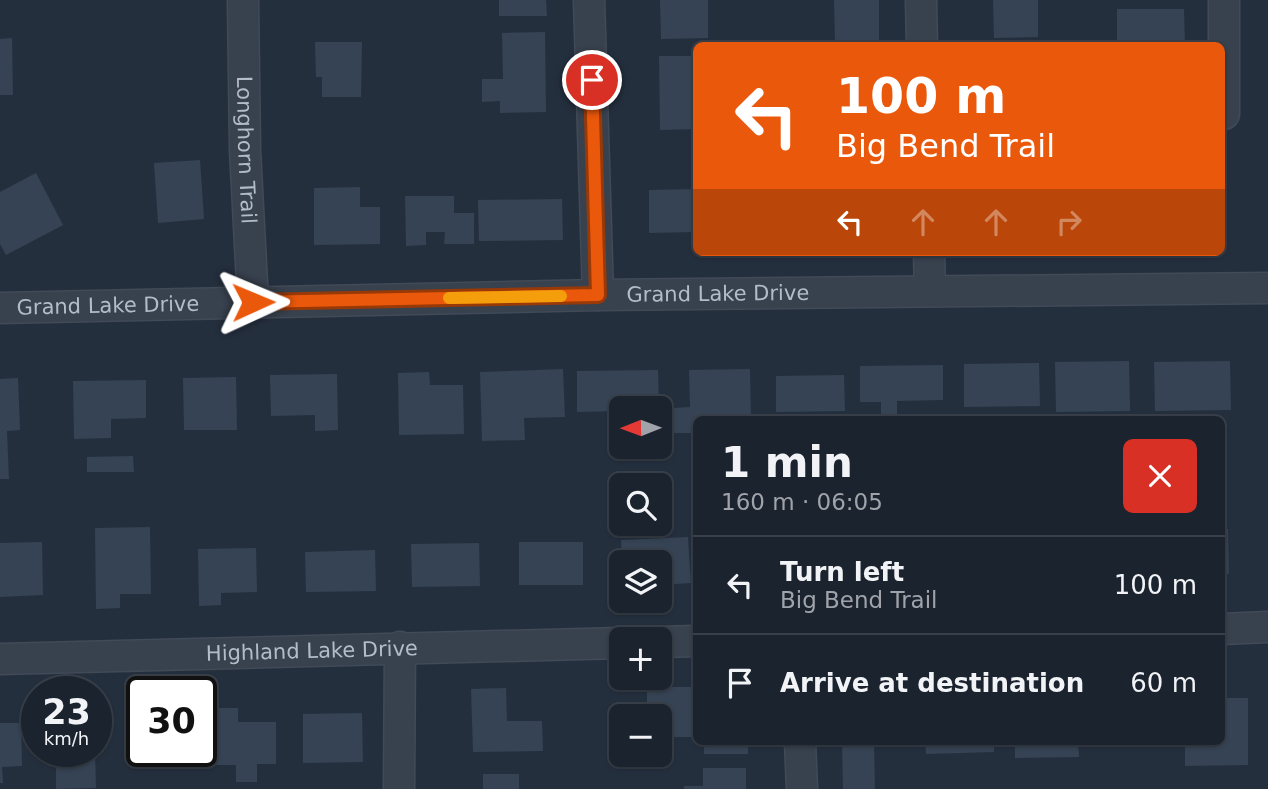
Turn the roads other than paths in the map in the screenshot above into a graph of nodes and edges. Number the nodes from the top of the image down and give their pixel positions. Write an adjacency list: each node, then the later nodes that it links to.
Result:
1 (243, 0): 11 (street, Longhorn Trail)
2 (589, 0): 10 (street)
3 (921, 0): 5 (street)
4 (1224, 0): 6 (street)
5 (922, 42)
6 (1224, 42)
7 (929, 256): 9 (street)
8 (1268, 288): 9 (street, Grand Lake Drive)
9 (930, 291): 10 (street, Grand Lake Drive)
10 (598, 295): 11 (street, Grand Lake Drive)
11 (253, 302): 12 (street, Grand Lake Drive)
12 (0, 308)
13 (1268, 627): 14 (street)
14 (1225, 629)
15 (693, 641): 16 (street)
16 (672, 642)
17 (609, 643): 18 (street, Highland Lake Drive)
18 (400, 647): 19 (street, Highland Lake Drive); 21 (street)
19 (0, 659)
20 (800, 745): 22 (street)
21 (399, 789)
22 (802, 789)

